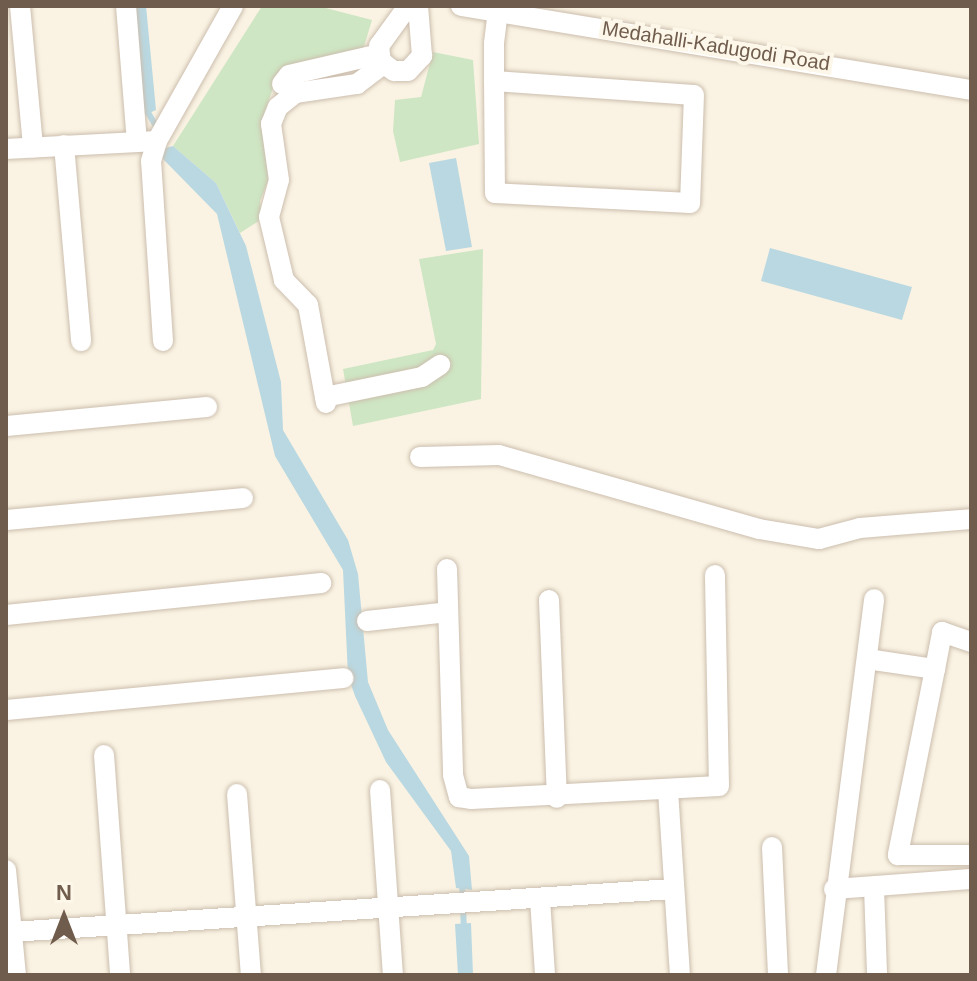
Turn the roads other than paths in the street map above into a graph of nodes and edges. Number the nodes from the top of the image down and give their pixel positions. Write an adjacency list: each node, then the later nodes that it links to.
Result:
1 (20, 6): 14 (street)
2 (126, 6): 12 (street)
3 (233, 6): 12 (street)
4 (408, 6): 8 (street)
5 (418, 6): 8 (street)
6 (461, 6): 7 (street, Medahalli-Kadugodi Road)
7 (498, 12): 9 (street); 11 (street, Medahalli-Kadugodi Road)
8 (381, 59): 10 (street); 18 (street)
9 (494, 81): 9 (street)
10 (282, 84)
11 (971, 90)
12 (147, 142): 13 (street); 17 (street)
13 (64, 145): 14 (street); 16 (street)
14 (33, 147): 15 (street)
15 (6, 149)
16 (81, 341)
17 (163, 341)
18 (440, 365)
19 (207, 407): 20 (street)
20 (6, 426)
21 (420, 457): 23 (street)
22 (243, 498): 24 (street)
23 (971, 519)
24 (6, 520)
25 (447, 569): 30 (street)
26 (715, 575): 40 (street)
27 (321, 583): 31 (street)
28 (874, 599): 34 (street)
29 (549, 600): 42 (street)
30 (448, 612): 32 (street); 42 (street)
31 (6, 615)
32 (367, 621)
33 (971, 642): 35 (street)
34 (867, 659): 35 (street); 49 (street)
35 (935, 669): 44 (street)
36 (343, 678): 37 (street)
37 (6, 710)
38 (104, 755): 53 (street)
39 (380, 790): 51 (street)
40 (668, 790): 42 (street); 48 (street)
41 (237, 794): 52 (street)
42 (557, 798)
43 (772, 847): 61 (street)
44 (971, 855)
45 (6, 870): 54 (street)
46 (971, 879): 47 (street)
47 (874, 887): 49 (street); 63 (street)
48 (672, 889): 50 (street); 60 (street)
49 (834, 889): 62 (street)
50 (540, 899): 51 (street); 59 (street)
51 (388, 907): 52 (street); 58 (street)
52 (247, 918): 53 (street); 57 (street)
53 (116, 923): 54 (street); 56 (street)
54 (11, 932): 55 (street)
55 (12, 966)
56 (120, 975)
57 (251, 975)
58 (393, 975)
59 (545, 975)
60 (680, 975)
61 (778, 975)
62 (826, 975)
63 (877, 975)

